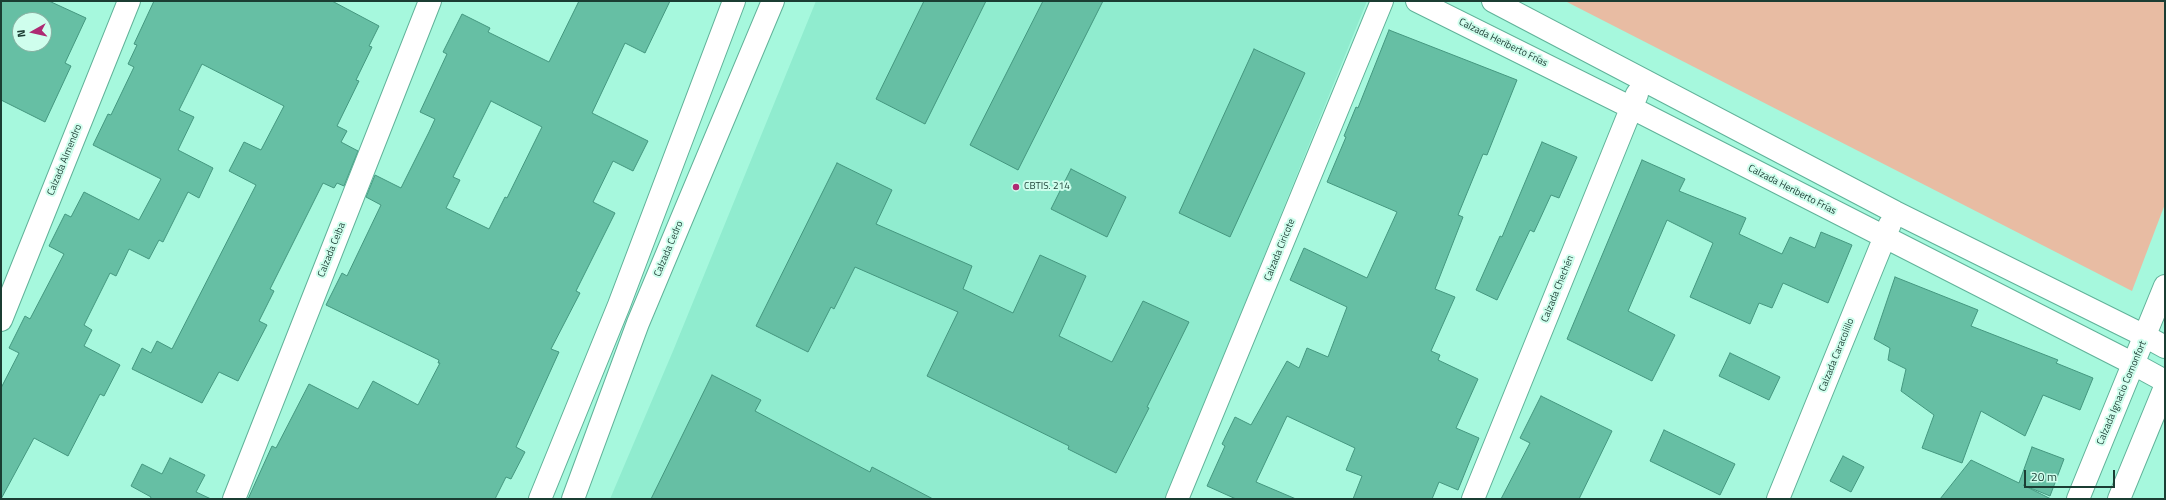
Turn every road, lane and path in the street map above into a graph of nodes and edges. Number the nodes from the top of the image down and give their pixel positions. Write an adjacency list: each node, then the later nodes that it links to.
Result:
1 (129, 1): 13 (street, Calzada Almendro)
2 (430, 1): 19 (street, Calzada Ceiba)
3 (734, 1): 20 (street)
4 (773, 1): 21 (street, Calzada Cedro)
5 (1382, 1): 22 (street, Calzada Ciricote)
6 (1417, 1): 9 (street, Calzada Heriberto Frías)
7 (1493, 1): 8 (street)
8 (1643, 80): 9 (street, Calzada Chechén); 10 (street)
9 (1632, 108): 11 (street, Calzada Heriberto Frías); 23 (street, Calzada Chechén)
10 (1895, 212): 11 (street, Calzada Caracolillo); 14 (street)
11 (1885, 238): 16 (street, Calzada Heriberto Frías); 24 (street, Calzada Caracolillo)
12 (2165, 286): 14 (street, Calzada Ignacio Comonfort)
13 (1, 320)
14 (2145, 336): 15 (street); 16 (street, Calzada Ignacio Comonfort)
15 (2165, 347)
16 (2132, 363): 17 (street, Calzada Heriberto Frías); 25 (street, Calzada Ignacio Comonfort)
17 (2165, 381)
18 (2165, 387): 26 (street)
19 (234, 499)
20 (540, 499)
21 (573, 499)
22 (1177, 499)
23 (1473, 499)
24 (1778, 499)
25 (2078, 499)
26 (2119, 499)

